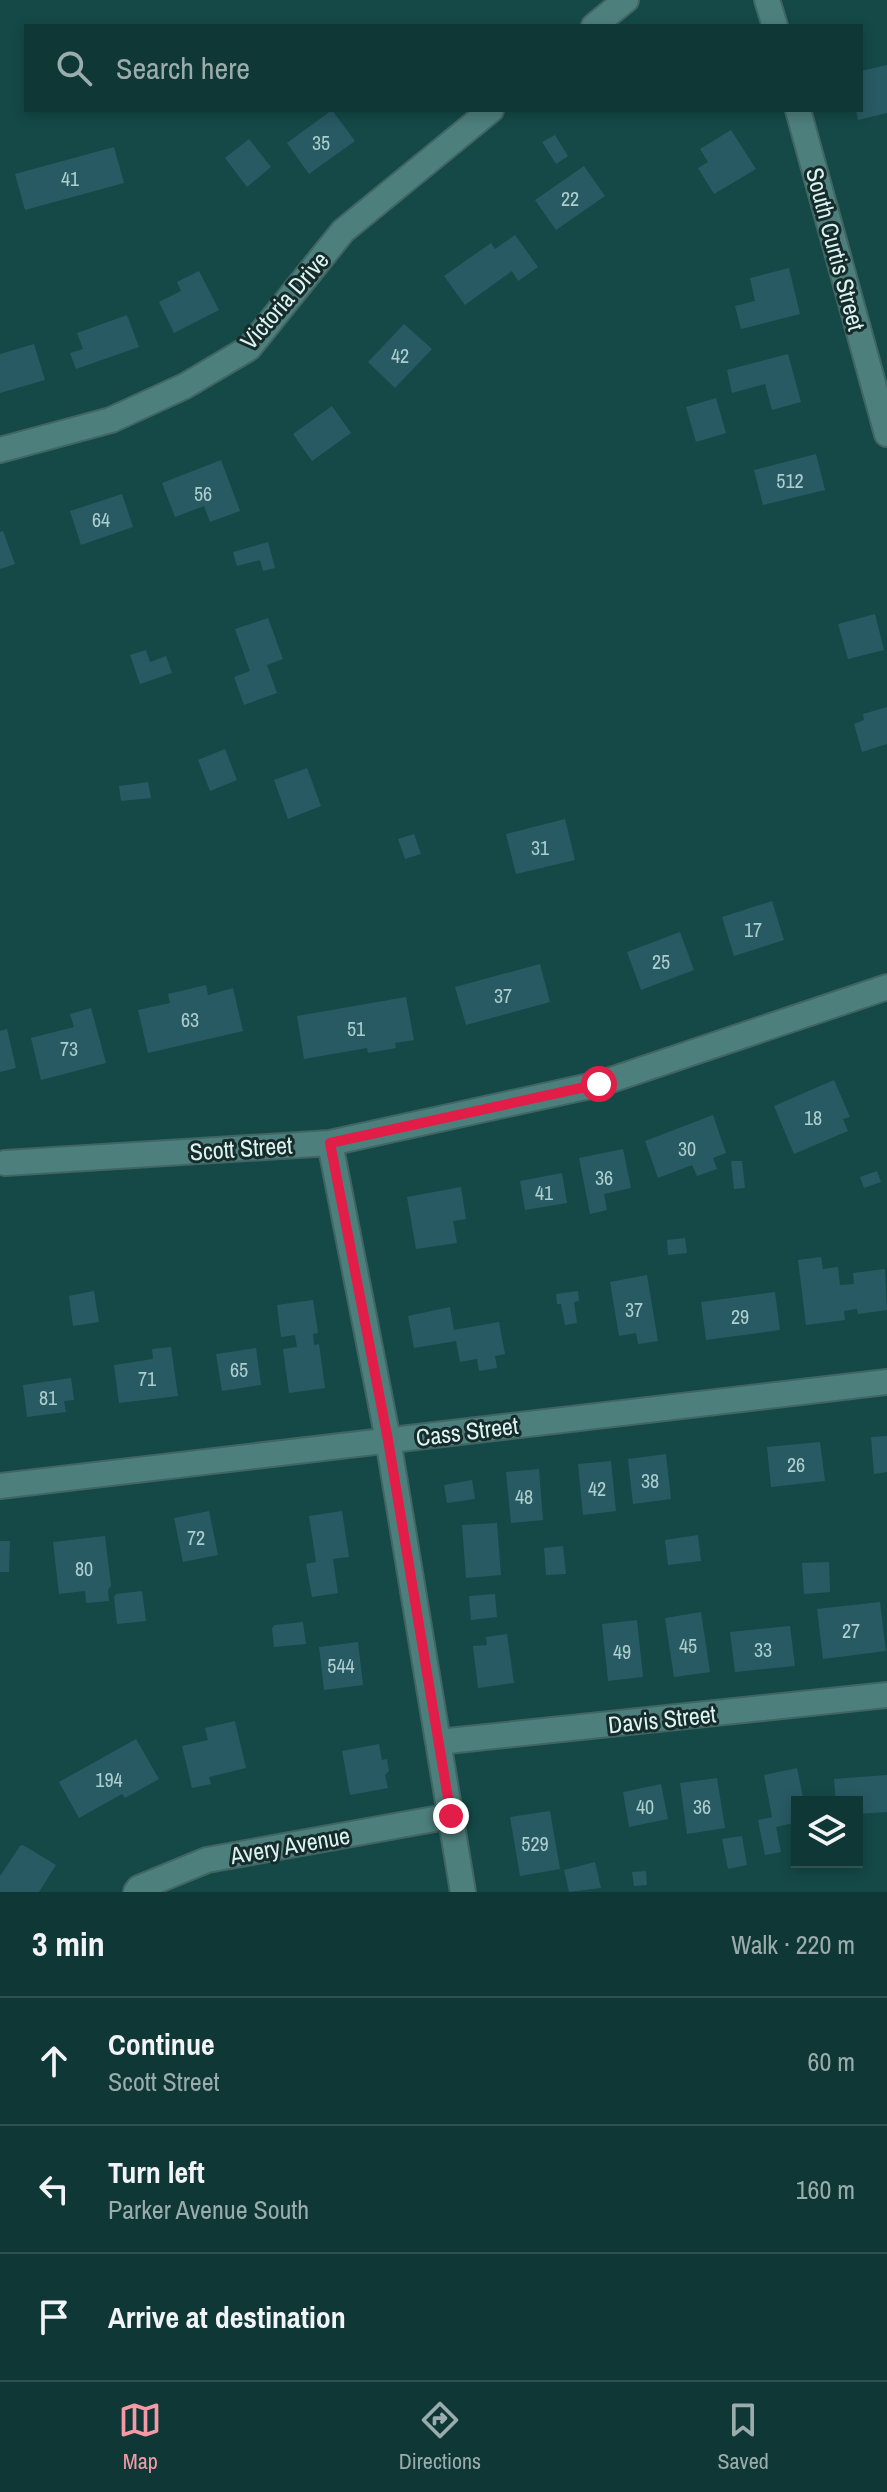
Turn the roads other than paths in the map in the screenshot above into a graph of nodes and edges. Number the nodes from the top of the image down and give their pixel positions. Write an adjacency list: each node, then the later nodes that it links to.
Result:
1 (626, 0): 3 (street)
2 (767, 0): 4 (street)
3 (596, 24)
4 (774, 24)
5 (489, 112): 8 (street, Victoria Drive)
6 (799, 112): 7 (street, South Curtis Street)
7 (887, 434)
8 (0, 450)
9 (887, 987): 10 (street, Scott Street)
10 (330, 1143): 11 (street, Scott Street); 13 (street)
11 (5, 1163)
12 (887, 1382): 13 (street, Cass Street)
13 (388, 1440): 14 (street, Cass Street); 16 (street)
14 (0, 1486)
15 (887, 1695): 16 (street, Davis Street)
16 (438, 1742): 17 (street)
17 (451, 1816): 18 (street, Avery Avenue); 19 (street)
18 (136, 1892)
19 (463, 1892)

